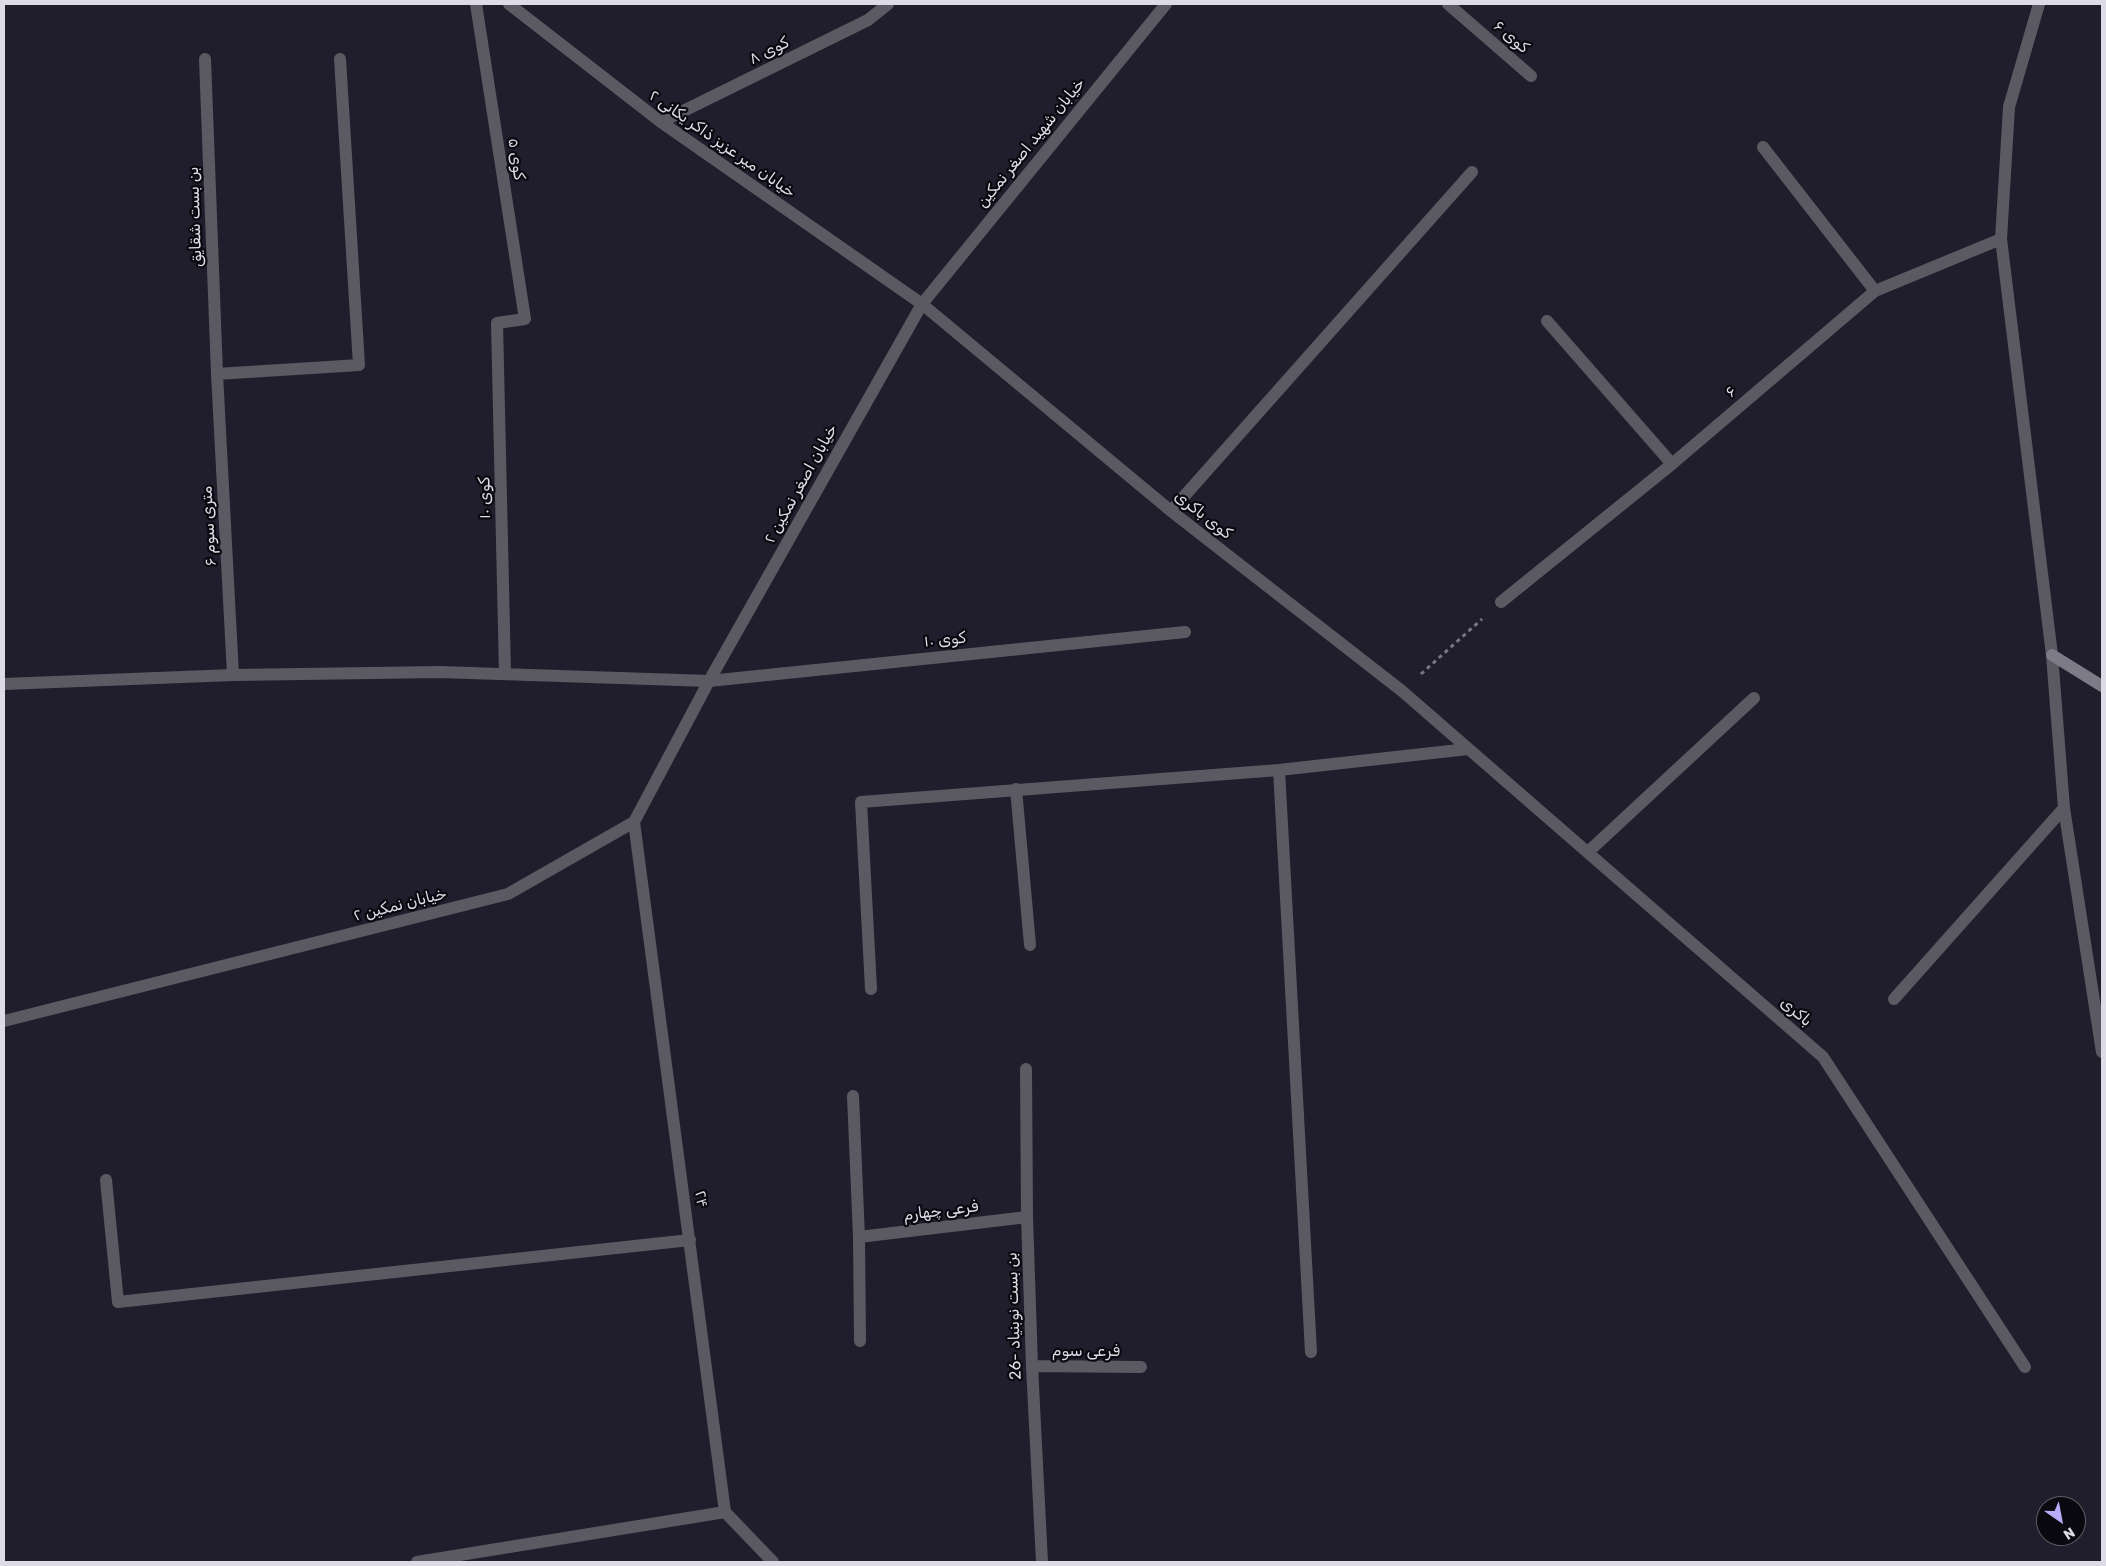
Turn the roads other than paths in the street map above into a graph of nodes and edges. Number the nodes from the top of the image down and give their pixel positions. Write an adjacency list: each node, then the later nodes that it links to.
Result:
1 (476, 4): 17 (street, کوی ۵)
2 (509, 4): 10 (street, ۲ خیابان میر عزیز ذاکر یکانی)
3 (888, 4): 10 (street, کوی ۸)
4 (1166, 4): 15 (street, خیابان شهید اصغر نمکین)
5 (1448, 4): 9 (street, کوی ۶)
6 (2039, 4): 13 (street)
7 (205, 59): 18 (street, بن بست شقایق)
8 (340, 59): 18 (street)
9 (1531, 76)
10 (661, 122): 15 (street, ۲ خیابان میر عزیز ذاکر یکانی)
11 (1763, 147): 14 (street)
12 (1472, 172): 20 (street)
13 (2001, 239): 14 (street, ۶); 23 (street)
14 (1875, 291): 19 (street, ۶)
15 (922, 304): 20 (street, کوی باکری); 26 (street, خیابان اصغر نمکین ۲)
16 (1547, 321): 19 (street)
17 (497, 323): 24 (street, کوی ۱۰)
18 (217, 374): 25 (street, ۶ متری سوم)
19 (1672, 464): 21 (street, ۶)
20 (1171, 511): 30 (street, کوی باکری)
21 (1501, 602)
22 (1185, 632): 26 (street, کوی ۱۰)
23 (2052, 655): 28 (main road); 33 (street)
24 (505, 673): 25 (street, کوی ۱۰); 26 (street, کوی ۱۰)
25 (233, 676): 27 (street, کوی ۱۰)
26 (709, 681): 34 (street)
27 (4, 684)
28 (2102, 686)
29 (1754, 698): 35 (street)
30 (1468, 749): 31 (street); 35 (street, باکری)
31 (1279, 770): 32 (street); 48 (street)
32 (1016, 788): 36 (street); 37 (street)
33 (2064, 808): 38 (street); 40 (street)
34 (634, 822): 39 (street, خیابان نمکین ۲); 46 (street, ۲۴)
35 (1588, 852): 51 (street, باکری)
36 (1030, 945)
37 (871, 989)
38 (1894, 999)
39 (4, 1021)
40 (2102, 1052)
41 (1026, 1069): 44 (street, 26- بن بست نوبنیاد)
42 (853, 1096): 45 (street)
43 (106, 1180): 46 (street)
44 (1027, 1217): 45 (street, فرعی چهارم); 49 (street, 26- بن بست نوبنیاد)
45 (859, 1237): 47 (street)
46 (690, 1240): 52 (street, ۲۴)
47 (860, 1341)
48 (1311, 1352)
49 (1032, 1366): 50 (street, فرعی سوم); 55 (street, 26- بن بست نوبنیاد)
50 (1141, 1367)
51 (2025, 1367)
52 (725, 1512): 53 (street); 54 (street)
53 (417, 1562)
54 (773, 1562)
55 (1042, 1562)

